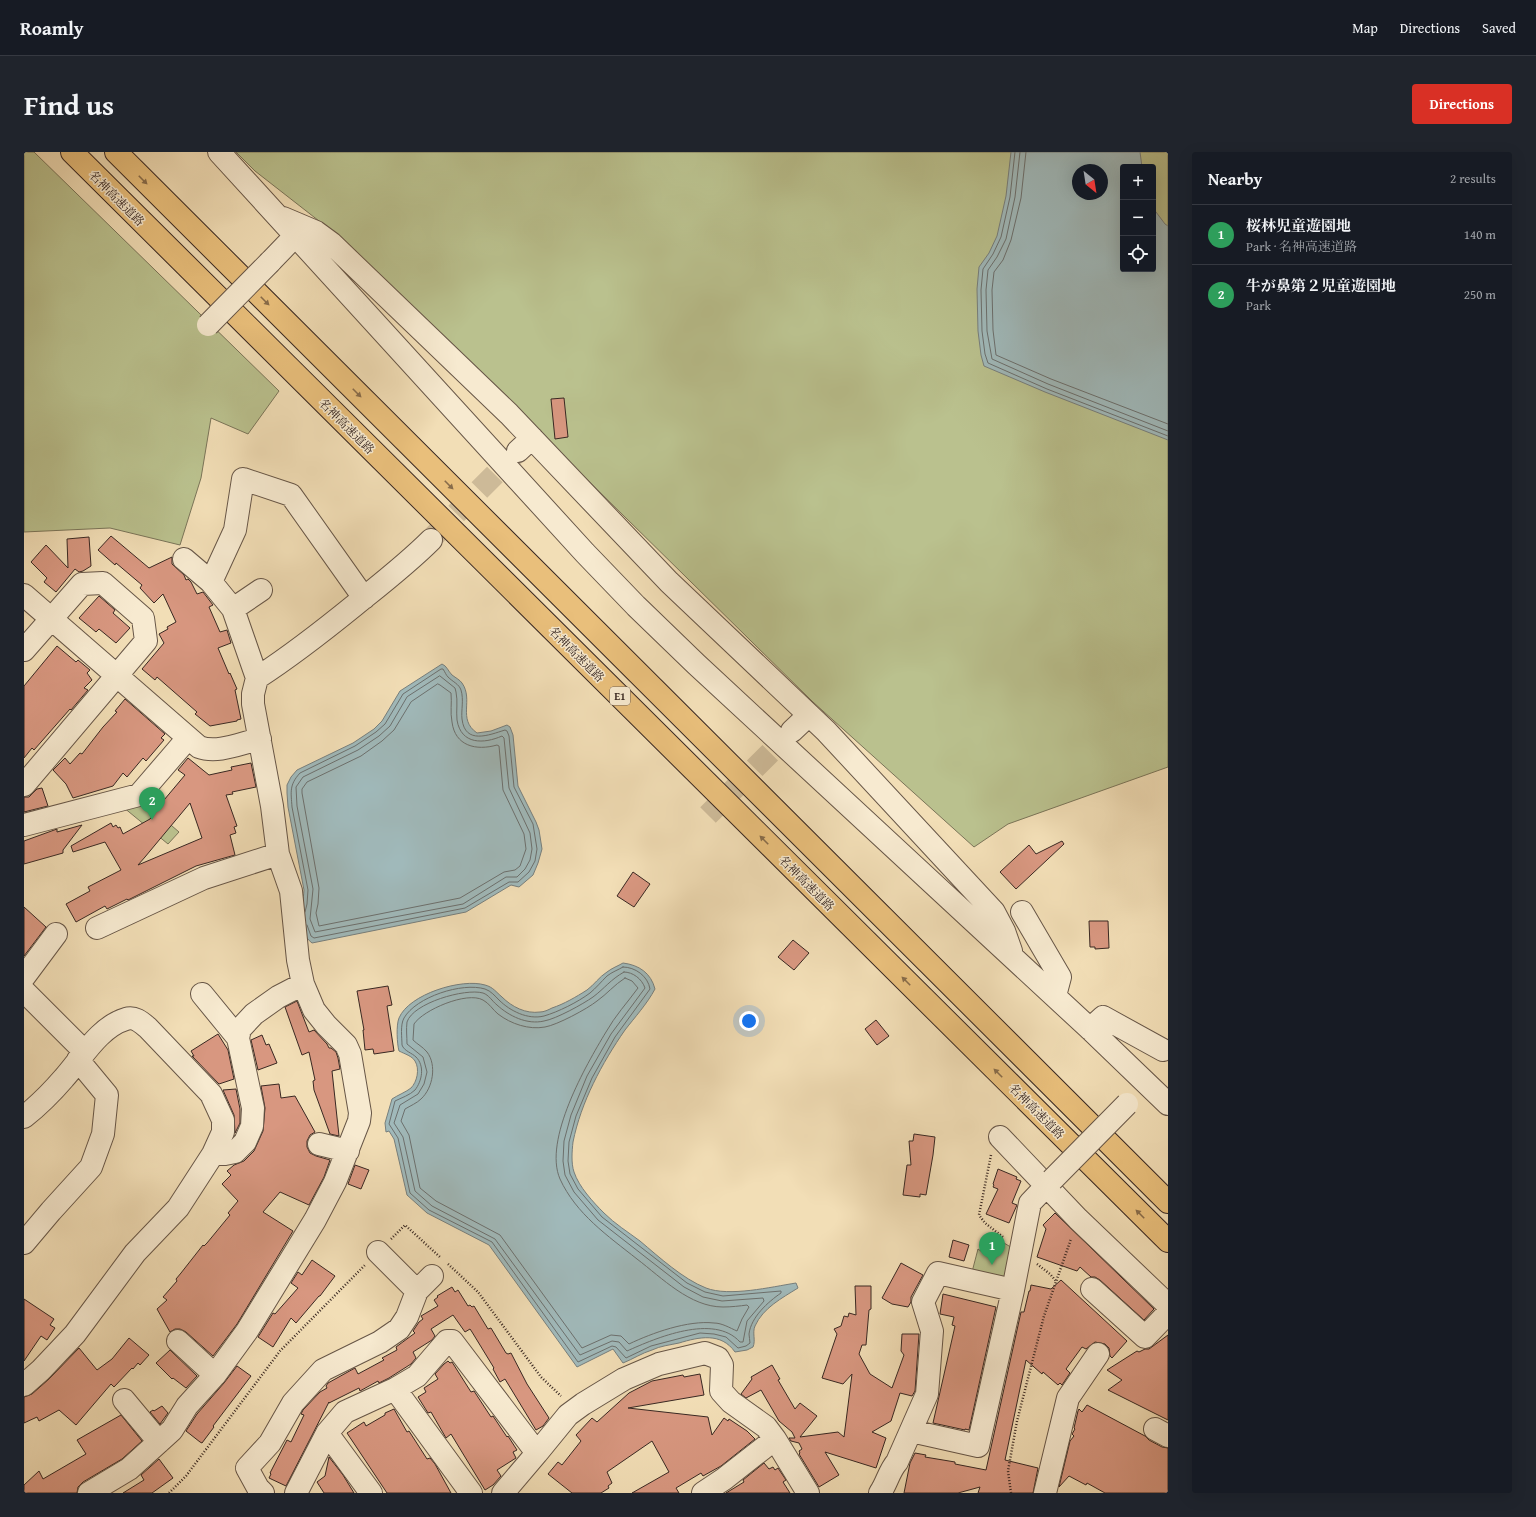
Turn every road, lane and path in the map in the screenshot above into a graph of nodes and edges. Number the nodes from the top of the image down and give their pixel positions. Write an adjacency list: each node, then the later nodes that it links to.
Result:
1 (72, 152): 48 (highway, 名神高速道路 / E1, one-way to 1)
2 (116, 152): 46 (highway, E1, one-way to 46)
3 (219, 152): 4 (street)
4 (278, 216): 5 (street); 18 (street)
5 (295, 236): 6 (street, bridge); 28 (street)
6 (208, 325)
7 (431, 540): 12 (street)
8 (184, 559): 9 (street)
9 (211, 582): 12 (street); 13 (street)
10 (261, 590): 13 (street)
11 (24, 595): 14 (street)
12 (364, 598): 17 (street)
13 (233, 609): 17 (street)
14 (51, 619): 15 (street); 16 (street); 16 (street)
15 (24, 650)
16 (117, 675): 20 (street); 22 (street)
17 (257, 678): 21 (street)
18 (809, 715): 19 (street); 28 (street)
19 (792, 731)
20 (188, 738): 21 (street); 23 (street)
21 (260, 739): 24 (street)
22 (24, 785)
23 (24, 825)
24 (278, 854): 26 (street); 30 (street)
25 (1022, 912): 33 (street)
26 (97, 928)
27 (56, 934): 29 (street)
28 (1014, 958): 33 (street)
29 (24, 976)
30 (303, 984): 35 (street); 43 (street)
31 (24, 990): 37 (street)
32 (202, 994): 35 (street)
33 (1055, 996): 34 (street)
34 (1090, 1029): 36 (street); 38 (street)
35 (238, 1038): 44 (street)
36 (1163, 1050)
37 (81, 1056): 40 (street); 44 (street); 49 (street)
38 (1147, 1083): 39 (street); 45 (street, bridge)
39 (1168, 1104)
40 (24, 1117)
41 (1000, 1137): 45 (street); 50 (path)
42 (319, 1144): 43 (street)
43 (348, 1151): 61 (street)
44 (213, 1154): 62 (street)
45 (1049, 1183): 47 (street); 50 (street)
46 (1168, 1202)
47 (1078, 1220): 53 (path); 57 (street)
48 (1168, 1241)
49 (24, 1243)
50 (1021, 1250): 53 (path); 55 (street)
51 (378, 1252): 56 (street); 65 (path); 72 (path)
52 (432, 1276): 56 (street)
53 (1056, 1281): 81 (path)
54 (1092, 1289): 58 (street)
55 (1013, 1290): 66 (street); 66 (street)
56 (417, 1291): 73 (street)
57 (1168, 1304)
58 (1168, 1313)
59 (178, 1341): 61 (street)
60 (1098, 1354): 82 (street)
61 (215, 1375): 69 (street)
62 (24, 1385)
63 (395, 1389): 67 (street); 70 (street); 76 (street)
64 (124, 1400): 69 (street)
65 (575, 1409): 68 (street); 70 (street)
66 (912, 1431): 80 (street)
67 (327, 1433): 74 (street); 75 (street)
68 (775, 1439): 78 (street); 79 (street)
69 (159, 1442): 71 (street)
70 (537, 1453): 77 (street)
71 (89, 1493)
72 (169, 1493)
73 (263, 1493)
74 (296, 1493)
75 (371, 1493)
76 (471, 1493)
77 (503, 1493)
78 (703, 1493)
79 (808, 1493)
80 (880, 1493)
81 (1010, 1493)
82 (1045, 1493)

